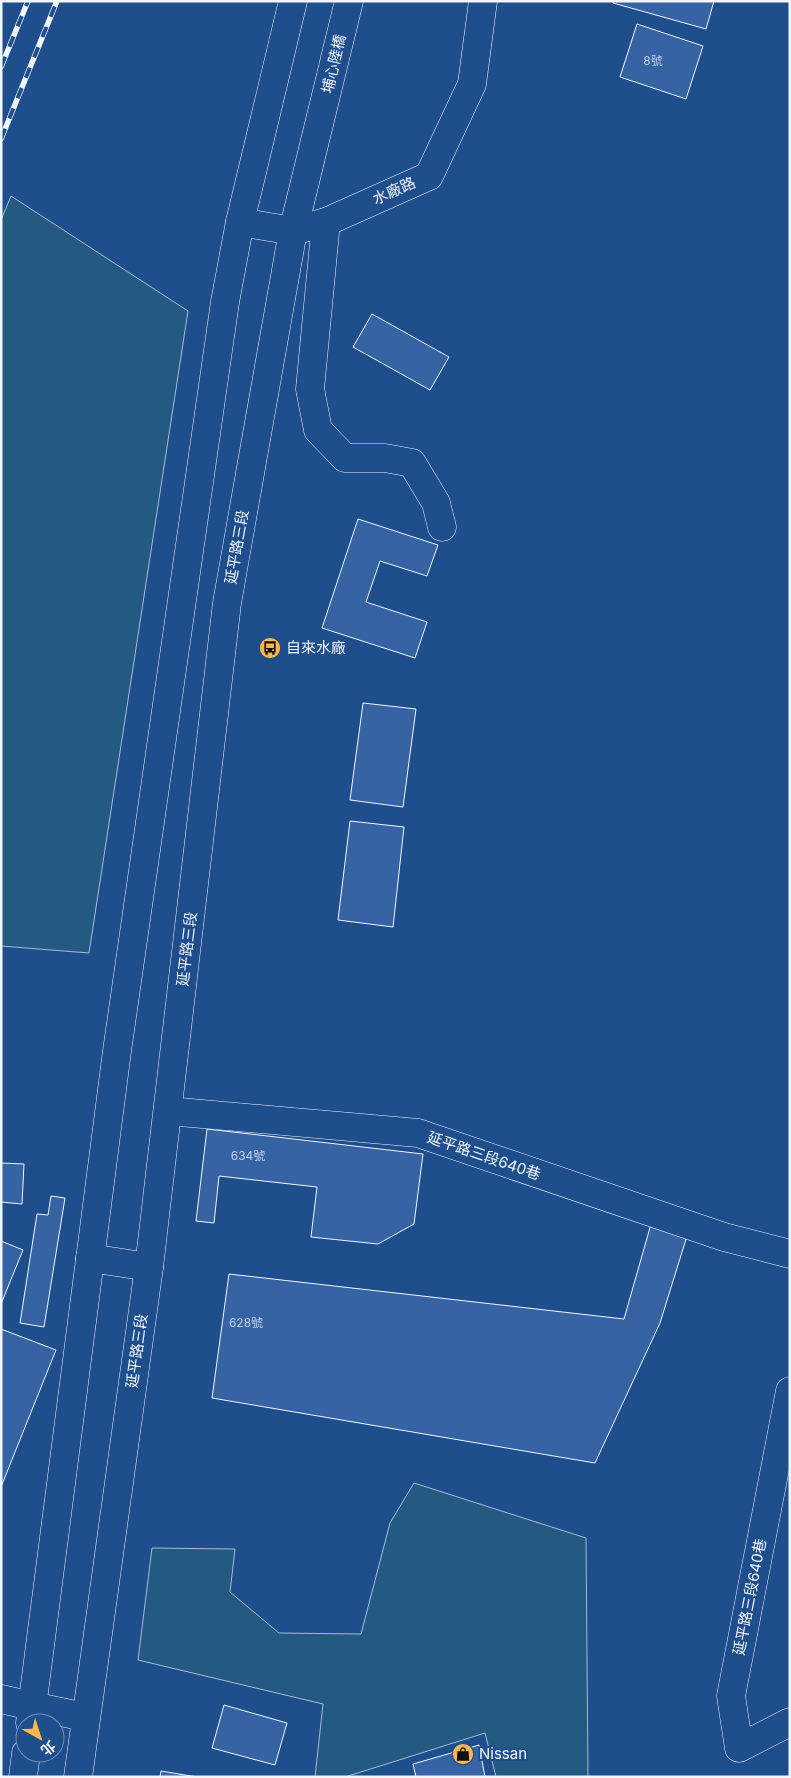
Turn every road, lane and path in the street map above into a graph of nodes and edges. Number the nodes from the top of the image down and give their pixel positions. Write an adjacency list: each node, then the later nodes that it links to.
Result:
1 (293, 1): 5 (main road)
2 (349, 1): 4 (main road, 埔心陸橋)
3 (483, 1): 6 (main road, 水廠路)
4 (320, 126): 7 (main road, 延平路三段)
5 (240, 222): 7 (main road, 水廠路); 11 (main road)
6 (326, 222): 7 (main road, 水廠路); 8 (main road)
7 (293, 231): 9 (main road, 延平路三段)
8 (442, 527)
9 (168, 1112): 10 (main road, 延平路三段640巷); 12 (main road, 延平路三段)
10 (790, 1254)
11 (90, 1258): 12 (main road); 16 (main road)
12 (149, 1267): 18 (main road, 延平路三段)
13 (790, 1392): 19 (main road, 延平路三段640巷)
14 (1, 1699): 15 (main road)
15 (27, 1713)
16 (31, 1713)
17 (65, 1716): 18 (main road)
18 (85, 1717): 22 (main road, 延平路三段)
19 (790, 1722)
20 (25, 1763): 21 (main road)
21 (23, 1777)
22 (78, 1777)

